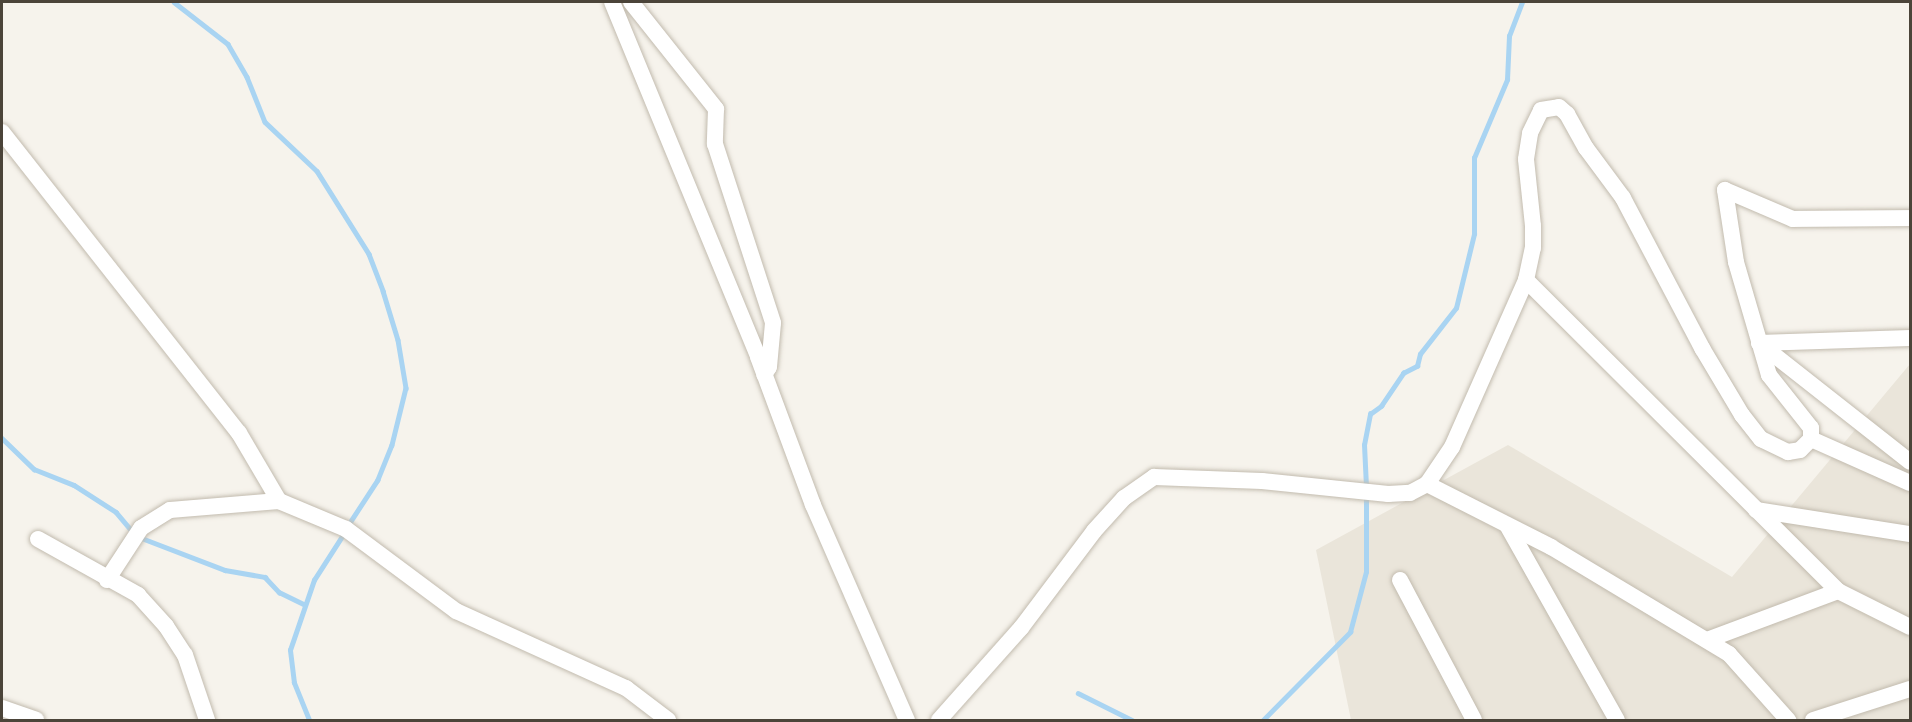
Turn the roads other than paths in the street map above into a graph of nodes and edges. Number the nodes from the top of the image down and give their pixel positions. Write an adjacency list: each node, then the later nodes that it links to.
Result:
1 (612, 2): 8 (street)
2 (631, 2): 8 (street)
3 (2, 132): 13 (street)
4 (1911, 218): 7 (street)
5 (1526, 280): 9 (street); 12 (street); 14 (street)
6 (1911, 338): 7 (street)
7 (1759, 344): 9 (street); 10 (street)
8 (764, 375): 28 (street)
9 (1811, 439): 11 (street)
10 (1911, 462)
11 (1911, 483)
12 (1427, 484): 15 (street); 29 (street)
13 (279, 501): 18 (street); 27 (street)
14 (1756, 510): 16 (street); 20 (street)
15 (1507, 525): 22 (street); 31 (street)
16 (1911, 534)
17 (38, 539): 18 (street)
18 (107, 580): 26 (street)
19 (1400, 580): 30 (street)
20 (1838, 591): 21 (street); 22 (street)
21 (1911, 627)
22 (1707, 640): 32 (street)
23 (1911, 689): 33 (street)
24 (2, 708): 25 (street)
25 (36, 720)
26 (207, 720)
27 (668, 720)
28 (907, 720)
29 (939, 720)
30 (1474, 720)
31 (1617, 720)
32 (1788, 720)
33 (1813, 720)

